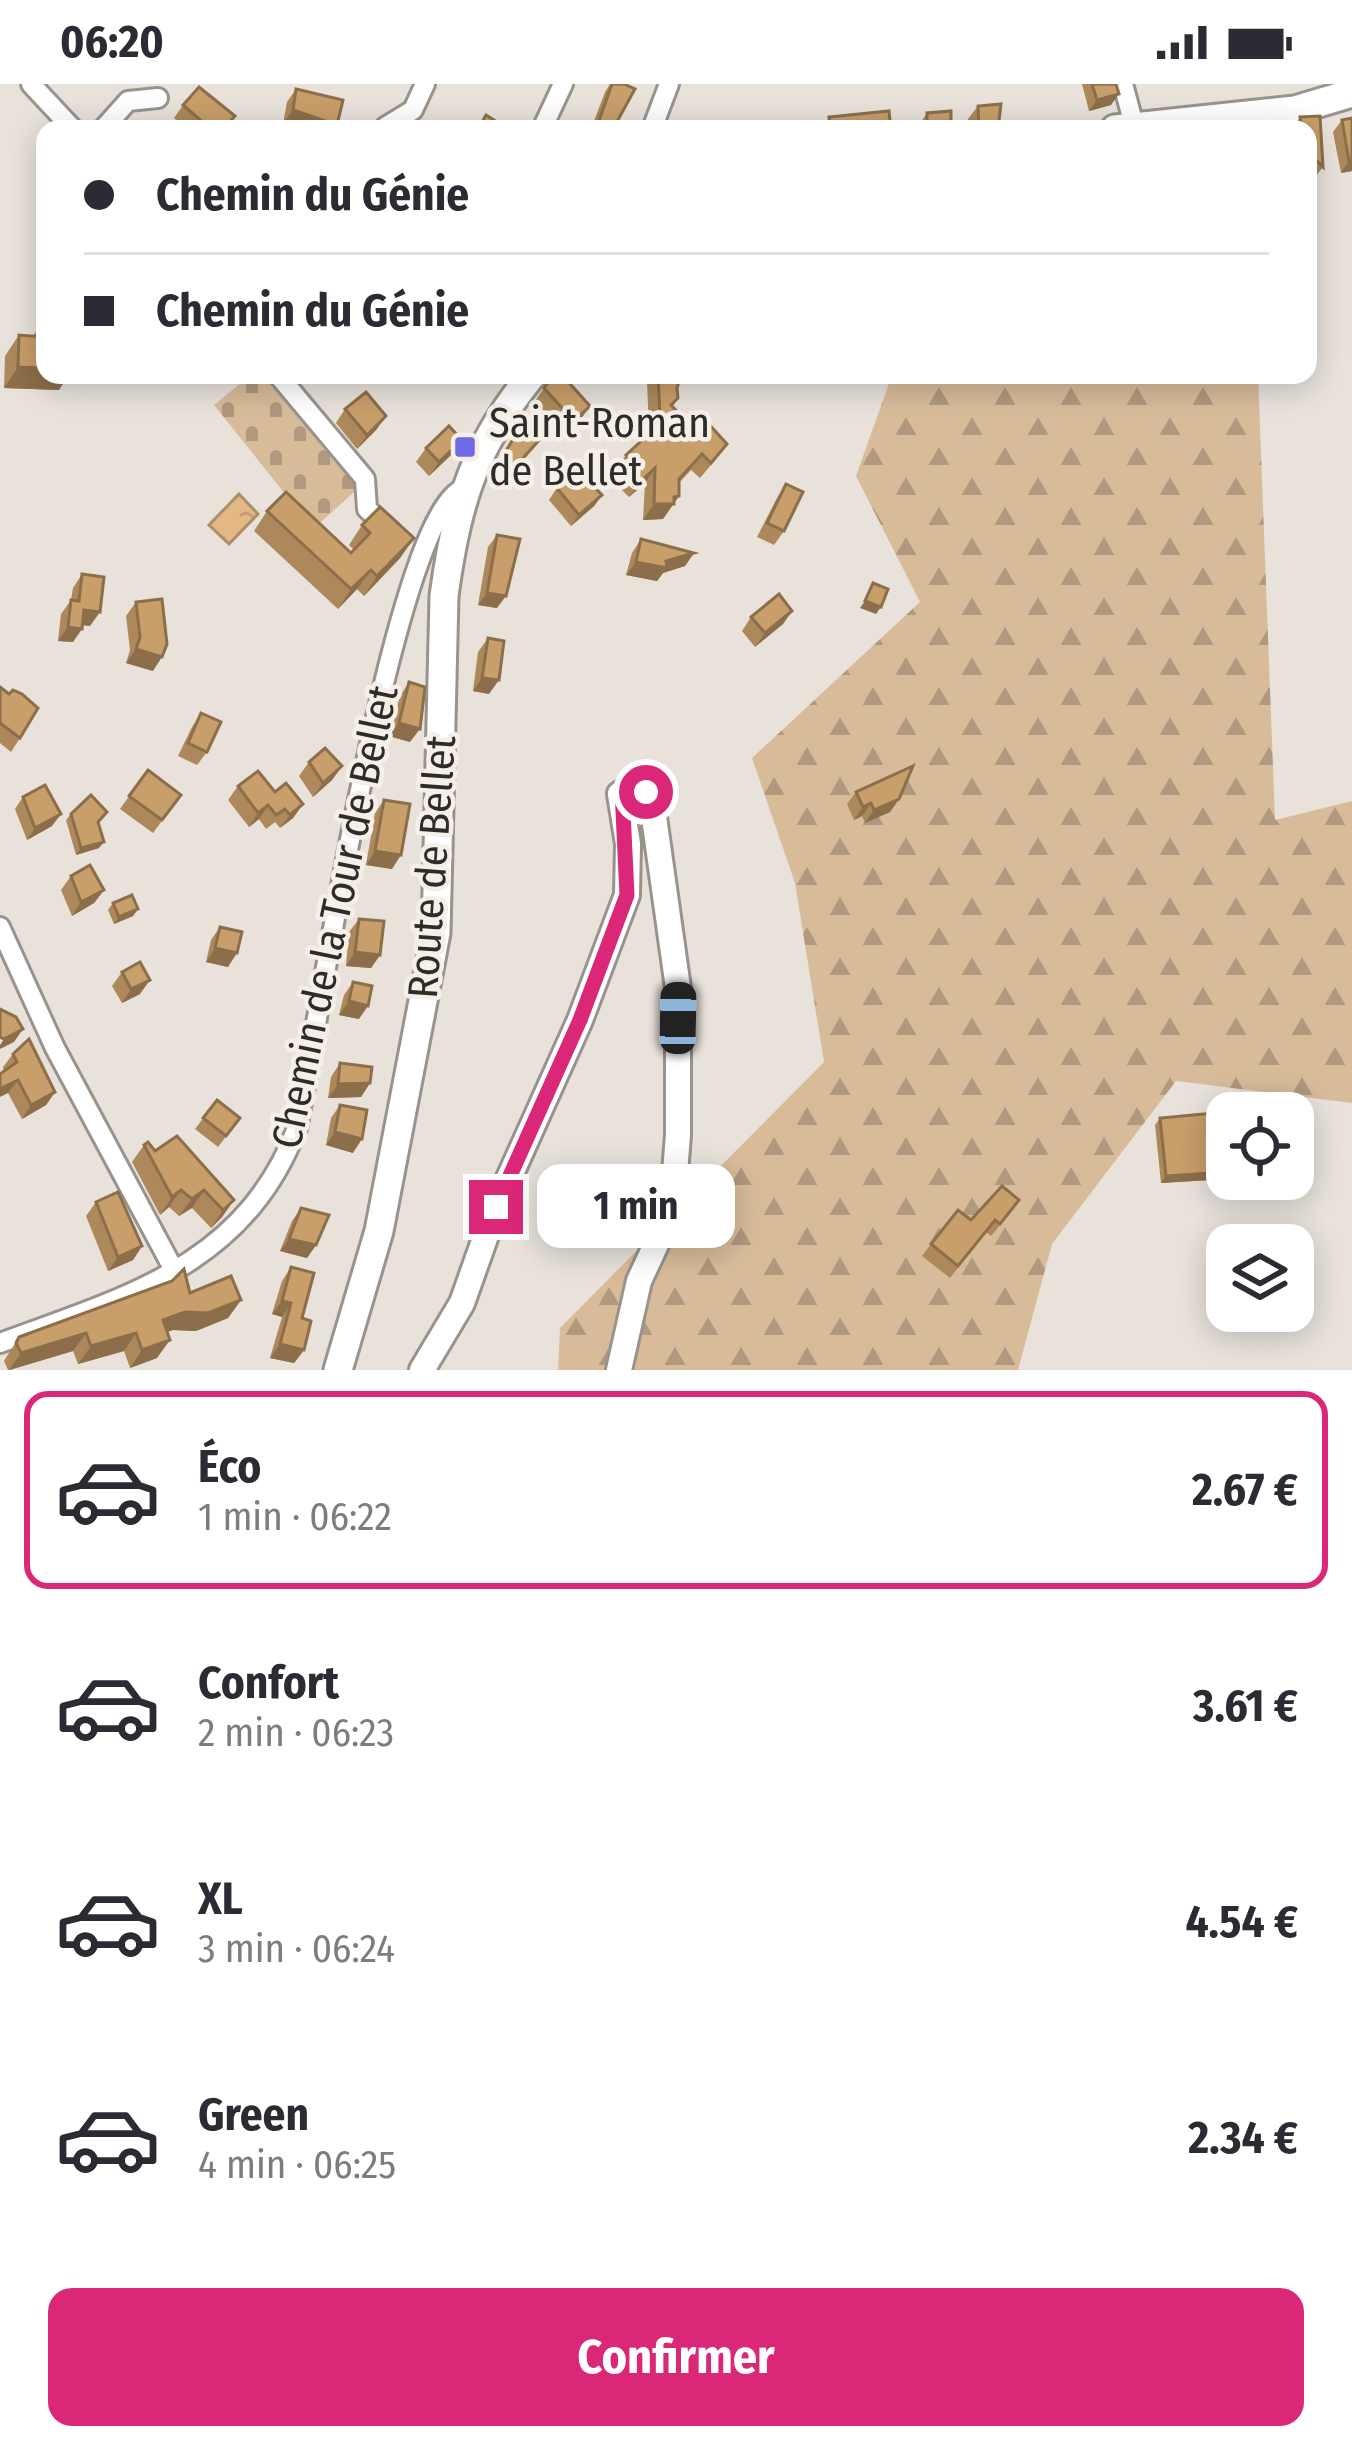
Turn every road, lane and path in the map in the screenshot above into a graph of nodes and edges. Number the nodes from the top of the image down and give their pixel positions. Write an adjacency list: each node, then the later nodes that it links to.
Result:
1 (32, 84): 8 (street)
2 (425, 84): 10 (street)
3 (563, 84): 11 (street)
4 (669, 84): 12 (street)
5 (1123, 84): 13 (street)
6 (1352, 93): 14 (main road)
7 (158, 98): 9 (street)
8 (66, 120)
9 (111, 120)
10 (397, 120)
11 (546, 120)
12 (655, 120)
13 (1125, 120)
14 (1195, 120)
15 (285, 384): 18 (street)
16 (525, 384): 17 (main road, Route de Bellet)
17 (463, 489): 18 (street, Chemin de la Tour de Bellet); 22 (main road, Route de Bellet)
18 (423, 556): 20 (street, Chemin de la Tour de Bellet)
19 (0, 927): 20 (street)
20 (175, 1272): 21 (street, Chemin de la Tour de Bellet)
21 (0, 1343)
22 (338, 1370)
23 (422, 1370): 24 (street)
24 (619, 1370)

